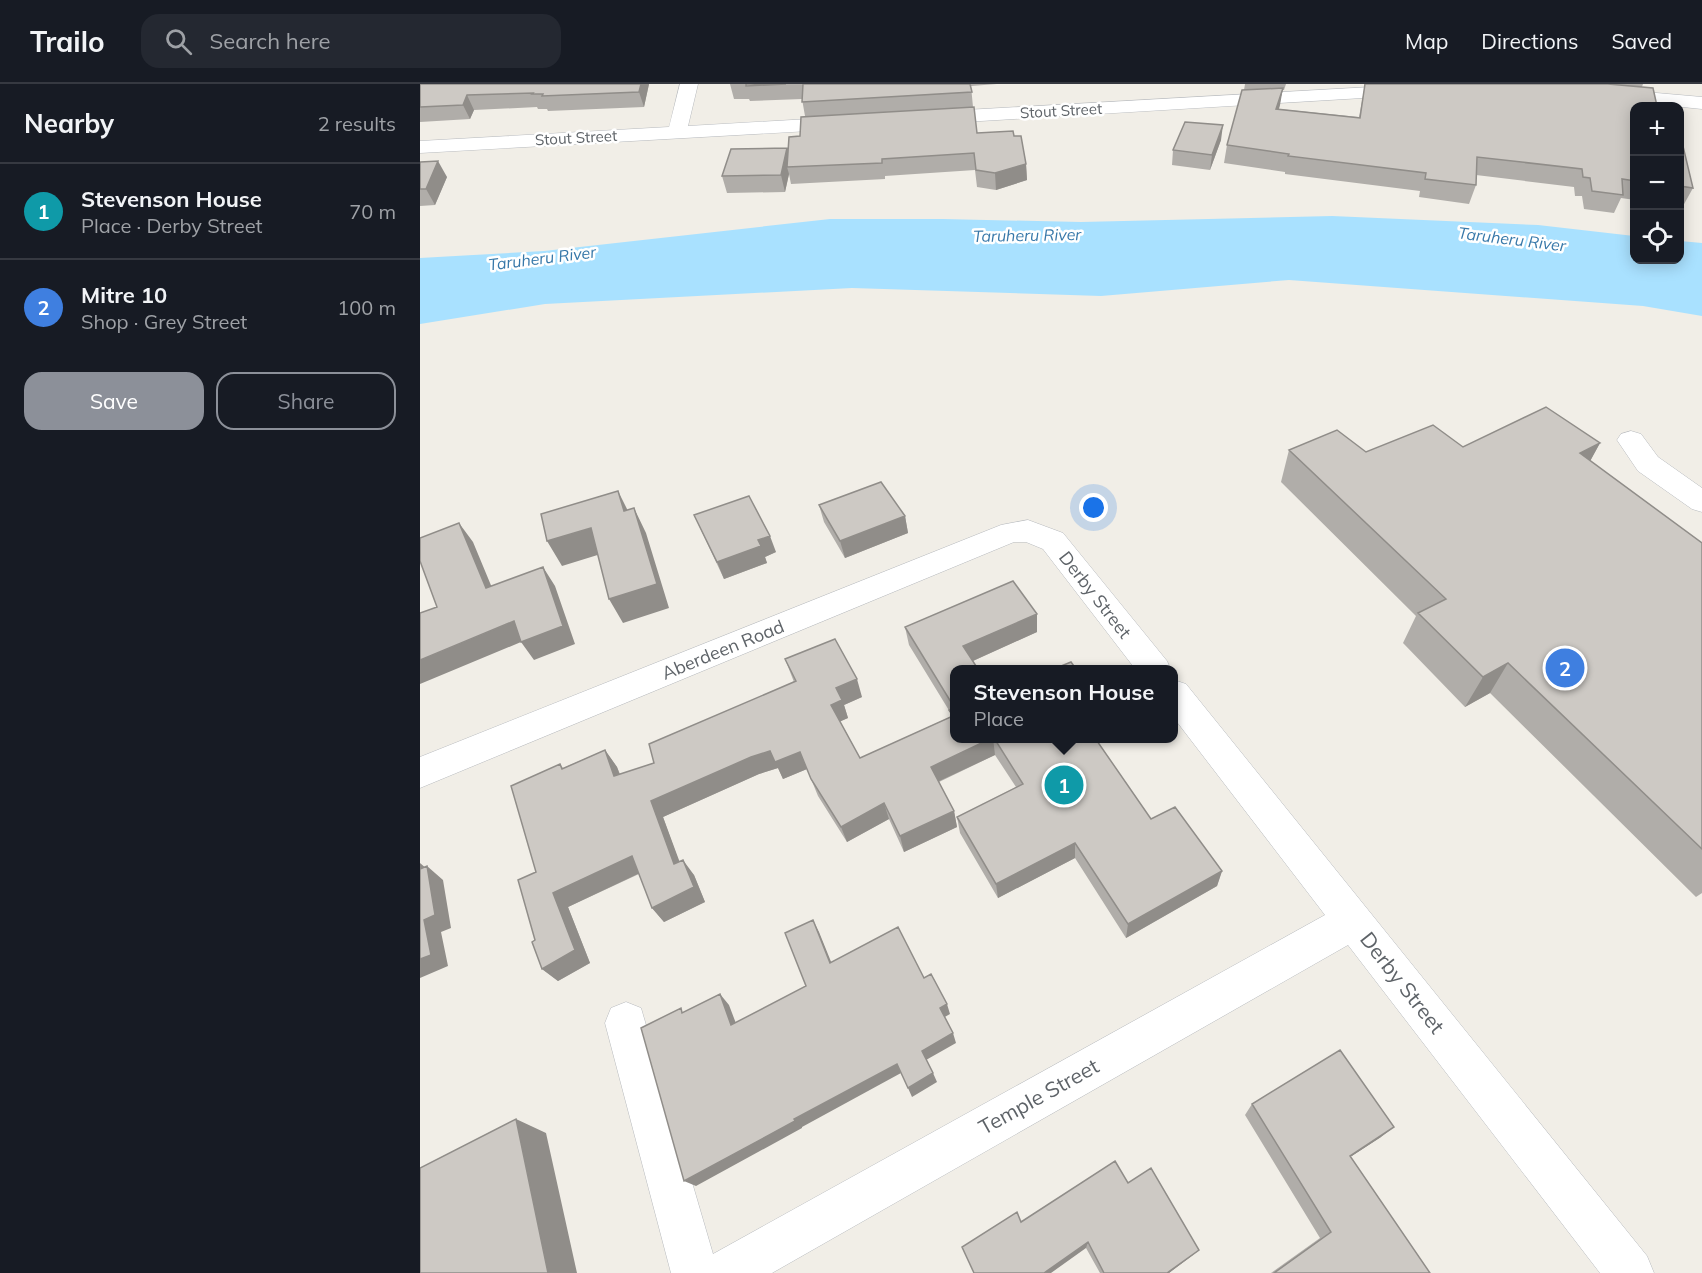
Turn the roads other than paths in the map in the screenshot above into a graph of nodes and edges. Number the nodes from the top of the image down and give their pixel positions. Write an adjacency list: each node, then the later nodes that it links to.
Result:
1 (689, 84): 11 (street)
2 (1688, 84): 6 (street)
3 (1119, 86): 7 (street)
4 (1425, 90): 7 (street, Stout Street)
5 (1592, 93): 6 (street)
6 (1698, 103): 10 (street)
7 (1116, 108): 8 (street, Stout Street)
8 (912, 120)
9 (865, 122): 11 (street, Stout Street)
10 (1702, 122)
11 (677, 133): 12 (street, Stout Street)
12 (420, 147)
13 (1631, 440): 14 (street)
14 (1702, 502)
15 (1028, 531): 16 (street, Derby Street); 18 (street, Aberdeen Road)
16 (1152, 665)
17 (1178, 700): 19 (street, Derby Street)
18 (420, 773)
19 (1352, 921): 22 (street, Temple Street); 23 (street, Derby Street)
20 (626, 1023): 21 (street)
21 (695, 1273)
22 (726, 1273)
23 (1630, 1273)

